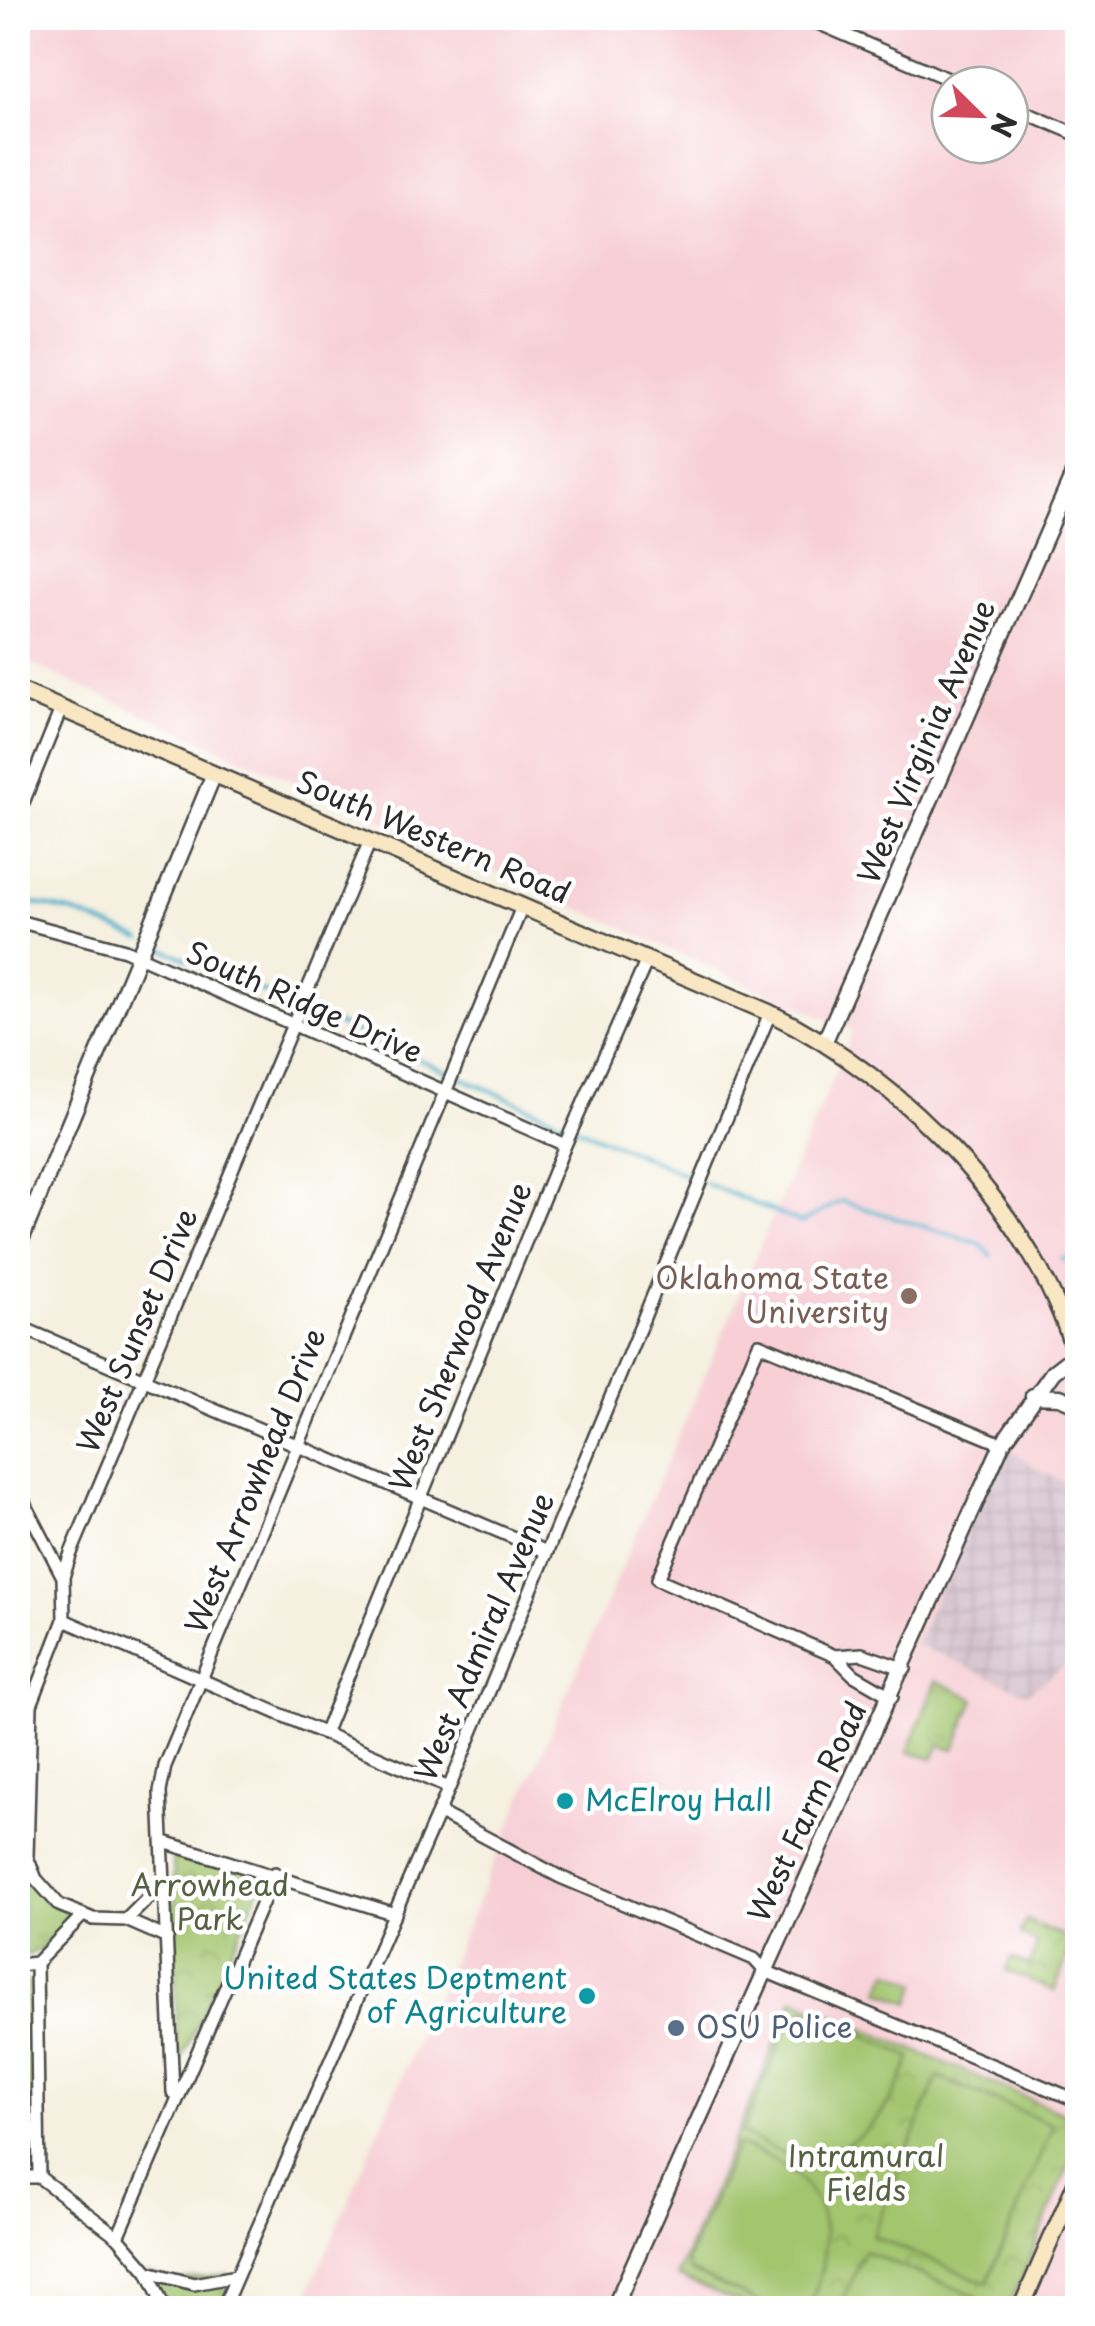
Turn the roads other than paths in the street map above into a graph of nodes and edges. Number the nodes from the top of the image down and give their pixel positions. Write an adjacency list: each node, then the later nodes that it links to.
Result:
1 (806, 18): 2 (street)
2 (930, 71)
3 (1030, 115): 4 (street)
4 (1078, 135)
5 (1078, 463): 17 (street, West Virginia Avenue)
6 (18, 690): 7 (main road, South Western Road)
7 (61, 709): 8 (main road, South Western Road); 9 (street)
8 (214, 774): 10 (main road, South Western Road); 13 (street)
9 (18, 815)
10 (370, 841): 11 (main road, South Western Road); 16 (street, West Sunset Drive)
11 (522, 907): 14 (main road, South Western Road); 18 (street, West Arrowhead Drive)
12 (18, 921): 13 (street, South Ridge Drive)
13 (142, 945): 16 (street, South Ridge Drive); 20 (street)
14 (647, 960): 15 (main road, South Western Road); 19 (street, West Sherwood Avenue)
15 (770, 1013): 17 (main road, South Western Road); 30 (street, West Admiral Avenue)
16 (292, 1028): 18 (street, South Ridge Drive); 23 (street, West Sunset Drive)
17 (824, 1043): 22 (main road, South Western Road)
18 (443, 1092): 19 (street, South Ridge Drive); 26 (street, West Arrowhead Drive)
19 (568, 1139): 29 (street, West Sherwood Avenue)
20 (18, 1247)
21 (18, 1326): 23 (street)
22 (1077, 1358): 24 (street, West Farm Road)
23 (146, 1379): 26 (street); 31 (street, West Sunset Drive)
24 (1033, 1396): 25 (street); 27 (street, West Farm Road)
25 (1078, 1406)
26 (299, 1444): 29 (street); 35 (street, West Arrowhead Drive)
27 (1002, 1444): 33 (street); 34 (street, West Farm Road)
28 (18, 1490): 31 (street)
29 (423, 1498): 30 (street); 39 (street, West Sherwood Avenue)
30 (547, 1552): 40 (street, West Admiral Avenue)
31 (63, 1577): 32 (street, West Sunset Drive)
32 (64, 1620): 35 (street); 38 (street, West Sunset Drive)
33 (836, 1656): 34 (street); 36 (street)
34 (905, 1669): 36 (street, West Farm Road)
35 (200, 1680): 39 (street); 42 (street, West Arrowhead Drive)
36 (892, 1697): 52 (street, West Farm Road)
37 (18, 1700): 38 (street)
38 (31, 1706): 43 (street, West Sunset Drive)
39 (324, 1734): 40 (street)
40 (449, 1788): 41 (street, West Admiral Avenue)
41 (438, 1812): 46 (street, West Admiral Avenue); 52 (street)
42 (164, 1842): 44 (street); 45 (street, West Arrowhead Drive)
43 (22, 1860): 47 (street, West Sunset Drive)
44 (274, 1873): 46 (street); 53 (street)
45 (166, 1886): 48 (street); 49 (street, West Arrowhead Drive)
46 (396, 1914): 60 (street, West Admiral Avenue)
47 (82, 1916): 48 (street); 50 (street)
48 (126, 1920): 49 (street)
49 (167, 1938): 53 (street, West Arrowhead Drive)
50 (36, 1962): 51 (street); 56 (street)
51 (18, 1965)
52 (766, 1971): 54 (street); 63 (street, West Farm Road)
53 (179, 2096): 58 (street)
54 (1078, 2101)
55 (18, 2177): 56 (street)
56 (39, 2177): 58 (street)
57 (1078, 2178): 64 (main road)
58 (118, 2236): 59 (street)
59 (148, 2272): 60 (street); 61 (street)
60 (236, 2276): 62 (street, West Admiral Avenue)
61 (164, 2308)
62 (222, 2308)
63 (614, 2308)
64 (1021, 2308)

